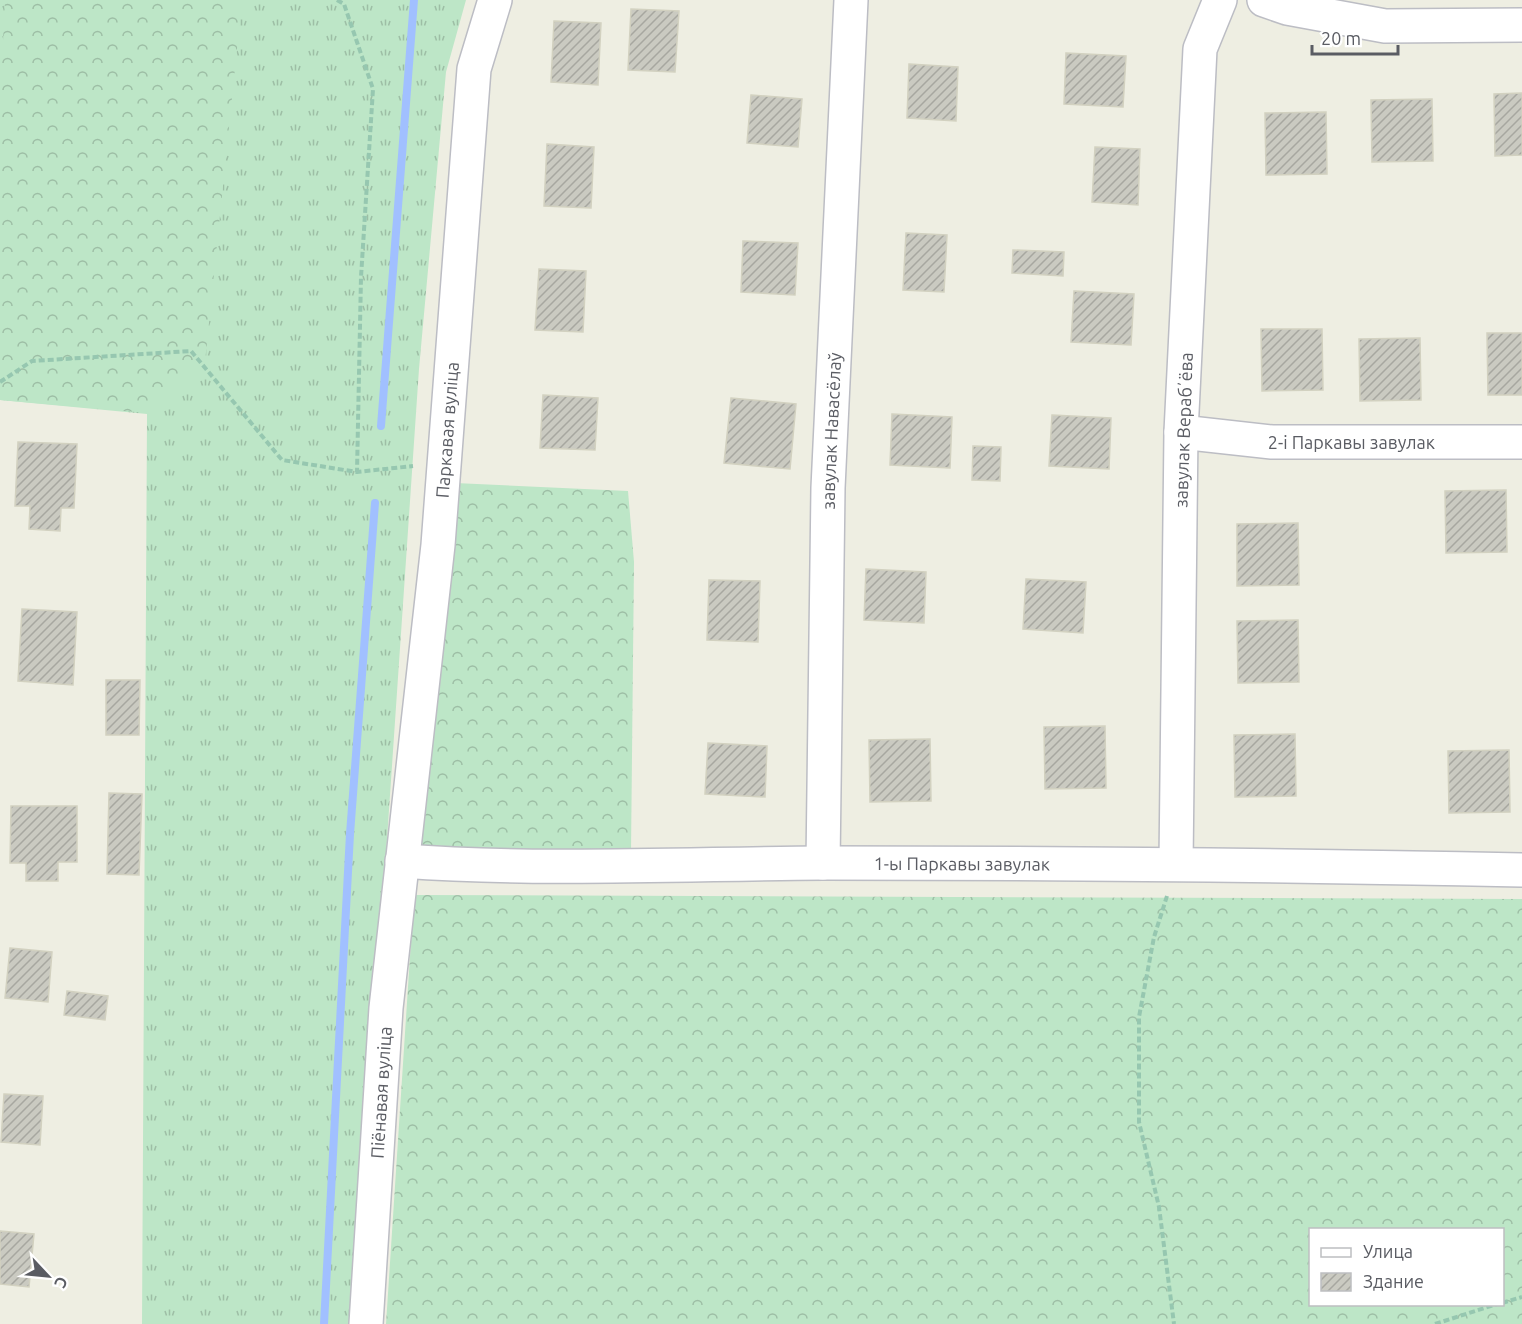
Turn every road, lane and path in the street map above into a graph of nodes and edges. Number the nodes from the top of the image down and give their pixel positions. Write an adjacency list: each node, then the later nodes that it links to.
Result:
1 (338, 0): 11 (path)
2 (495, 0): 10 (street, Паркавая вуліца)
3 (851, 0): 13 (street, завулак Навасёлаў)
4 (1220, 0): 8 (street, завулак Верабʼёва)
5 (1264, 0): 6 (street)
6 (1522, 25)
7 (0, 382): 11 (path)
8 (1181, 432): 9 (street, 2-і Паркавы завулак); 14 (street, завулак Верабʼёва)
9 (1522, 442)
10 (444, 463): 11 (path); 12 (street, Паркавая вуліца)
11 (357, 472)
12 (402, 861): 13 (street, 1-ы Паркавы завулак); 19 (street, Піёнавая вуліца)
13 (823, 863): 14 (street, 1-ы Паркавы завулак)
14 (1176, 864): 15 (street, 1-ы Паркавы завулак); 20 (path)
15 (1522, 870)
16 (1522, 1297): 17 (path)
17 (1504, 1303)
18 (1494, 1306): 21 (path)
19 (366, 1324)
20 (1174, 1324)
21 (1435, 1324)

